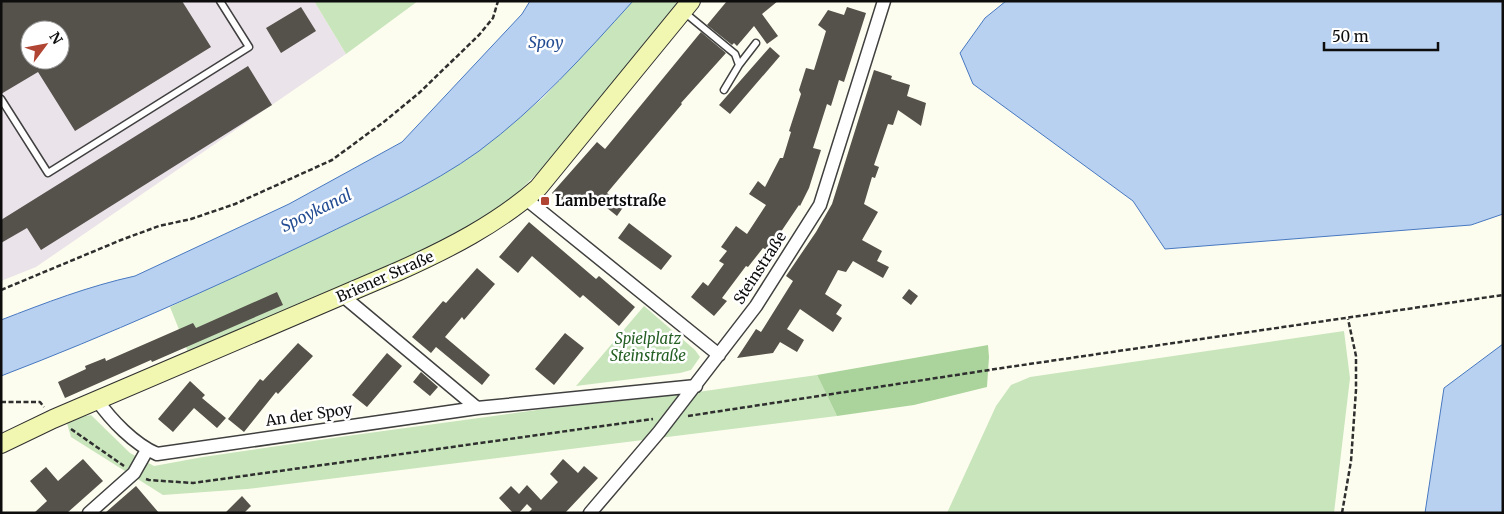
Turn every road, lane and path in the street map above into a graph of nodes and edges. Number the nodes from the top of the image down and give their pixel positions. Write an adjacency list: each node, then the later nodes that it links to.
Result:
1 (220, 1): 8 (lane)
2 (498, 1): 10 (path)
3 (884, 1): 14 (street, Steinstraße)
4 (687, 6): 6 (lane); 9 (street, Briener Straße)
5 (756, 43): 6 (lane)
6 (739, 65): 7 (lane)
7 (724, 90)
8 (1, 99)
9 (526, 199): 12 (street, Briener Straße); 14 (street)
10 (1, 290)
11 (1503, 295): 13 (path)
12 (343, 296): 16 (street, Briener Straße); 18 (street)
13 (1348, 319): 20 (path); 26 (path)
14 (719, 355): 15 (street, Steinstraße)
15 (696, 386): 18 (street, An der Spoy); 20 (street, Steinstraße)
16 (97, 400): 19 (street, Briener Straße); 22 (street)
17 (1, 402): 19 (path)
18 (477, 408): 22 (street, An der Spoy)
19 (52, 419): 21 (street, Briener Straße); 23 (path)
20 (670, 419): 23 (path); 25 (street, Steinstraße)
21 (1, 444)
22 (147, 450): 23 (street)
23 (134, 473): 24 (street)
24 (89, 513)
25 (590, 513)
26 (1342, 513)

